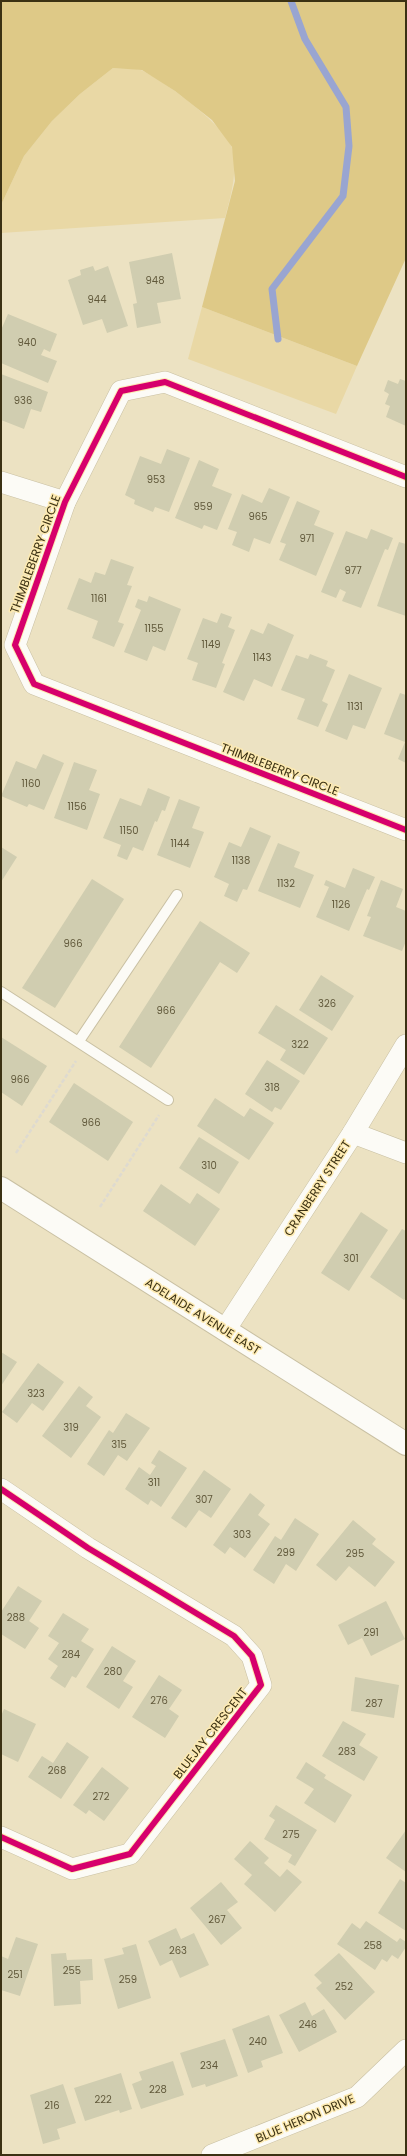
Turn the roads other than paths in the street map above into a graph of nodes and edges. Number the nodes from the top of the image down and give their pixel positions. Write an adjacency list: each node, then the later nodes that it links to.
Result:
1 (406, 477): 3 (street, THIMBLEBERRY CIRCLE)
2 (1, 482): 3 (street)
3 (65, 502): 4 (street, THIMBLEBERRY CIRCLE)
4 (406, 830)
5 (177, 895): 7 (lane)
6 (1, 992): 7 (lane)
7 (82, 1043): 9 (lane)
8 (406, 1045): 10 (street, CRANBERRY STREET)
9 (168, 1100)
10 (353, 1133): 11 (street); 13 (street, CRANBERRY STREET)
11 (406, 1153)
12 (1, 1188): 13 (main road, ADELAIDE AVENUE EAST)
13 (225, 1330): 14 (main road, ADELAIDE AVENUE EAST)
14 (406, 1444)
15 (1, 1489): 16 (street, BLUEJAY CRESCENT)
16 (1, 1837)
17 (406, 2050): 18 (street, BLUE HERON DRIVE)
18 (212, 2155)

